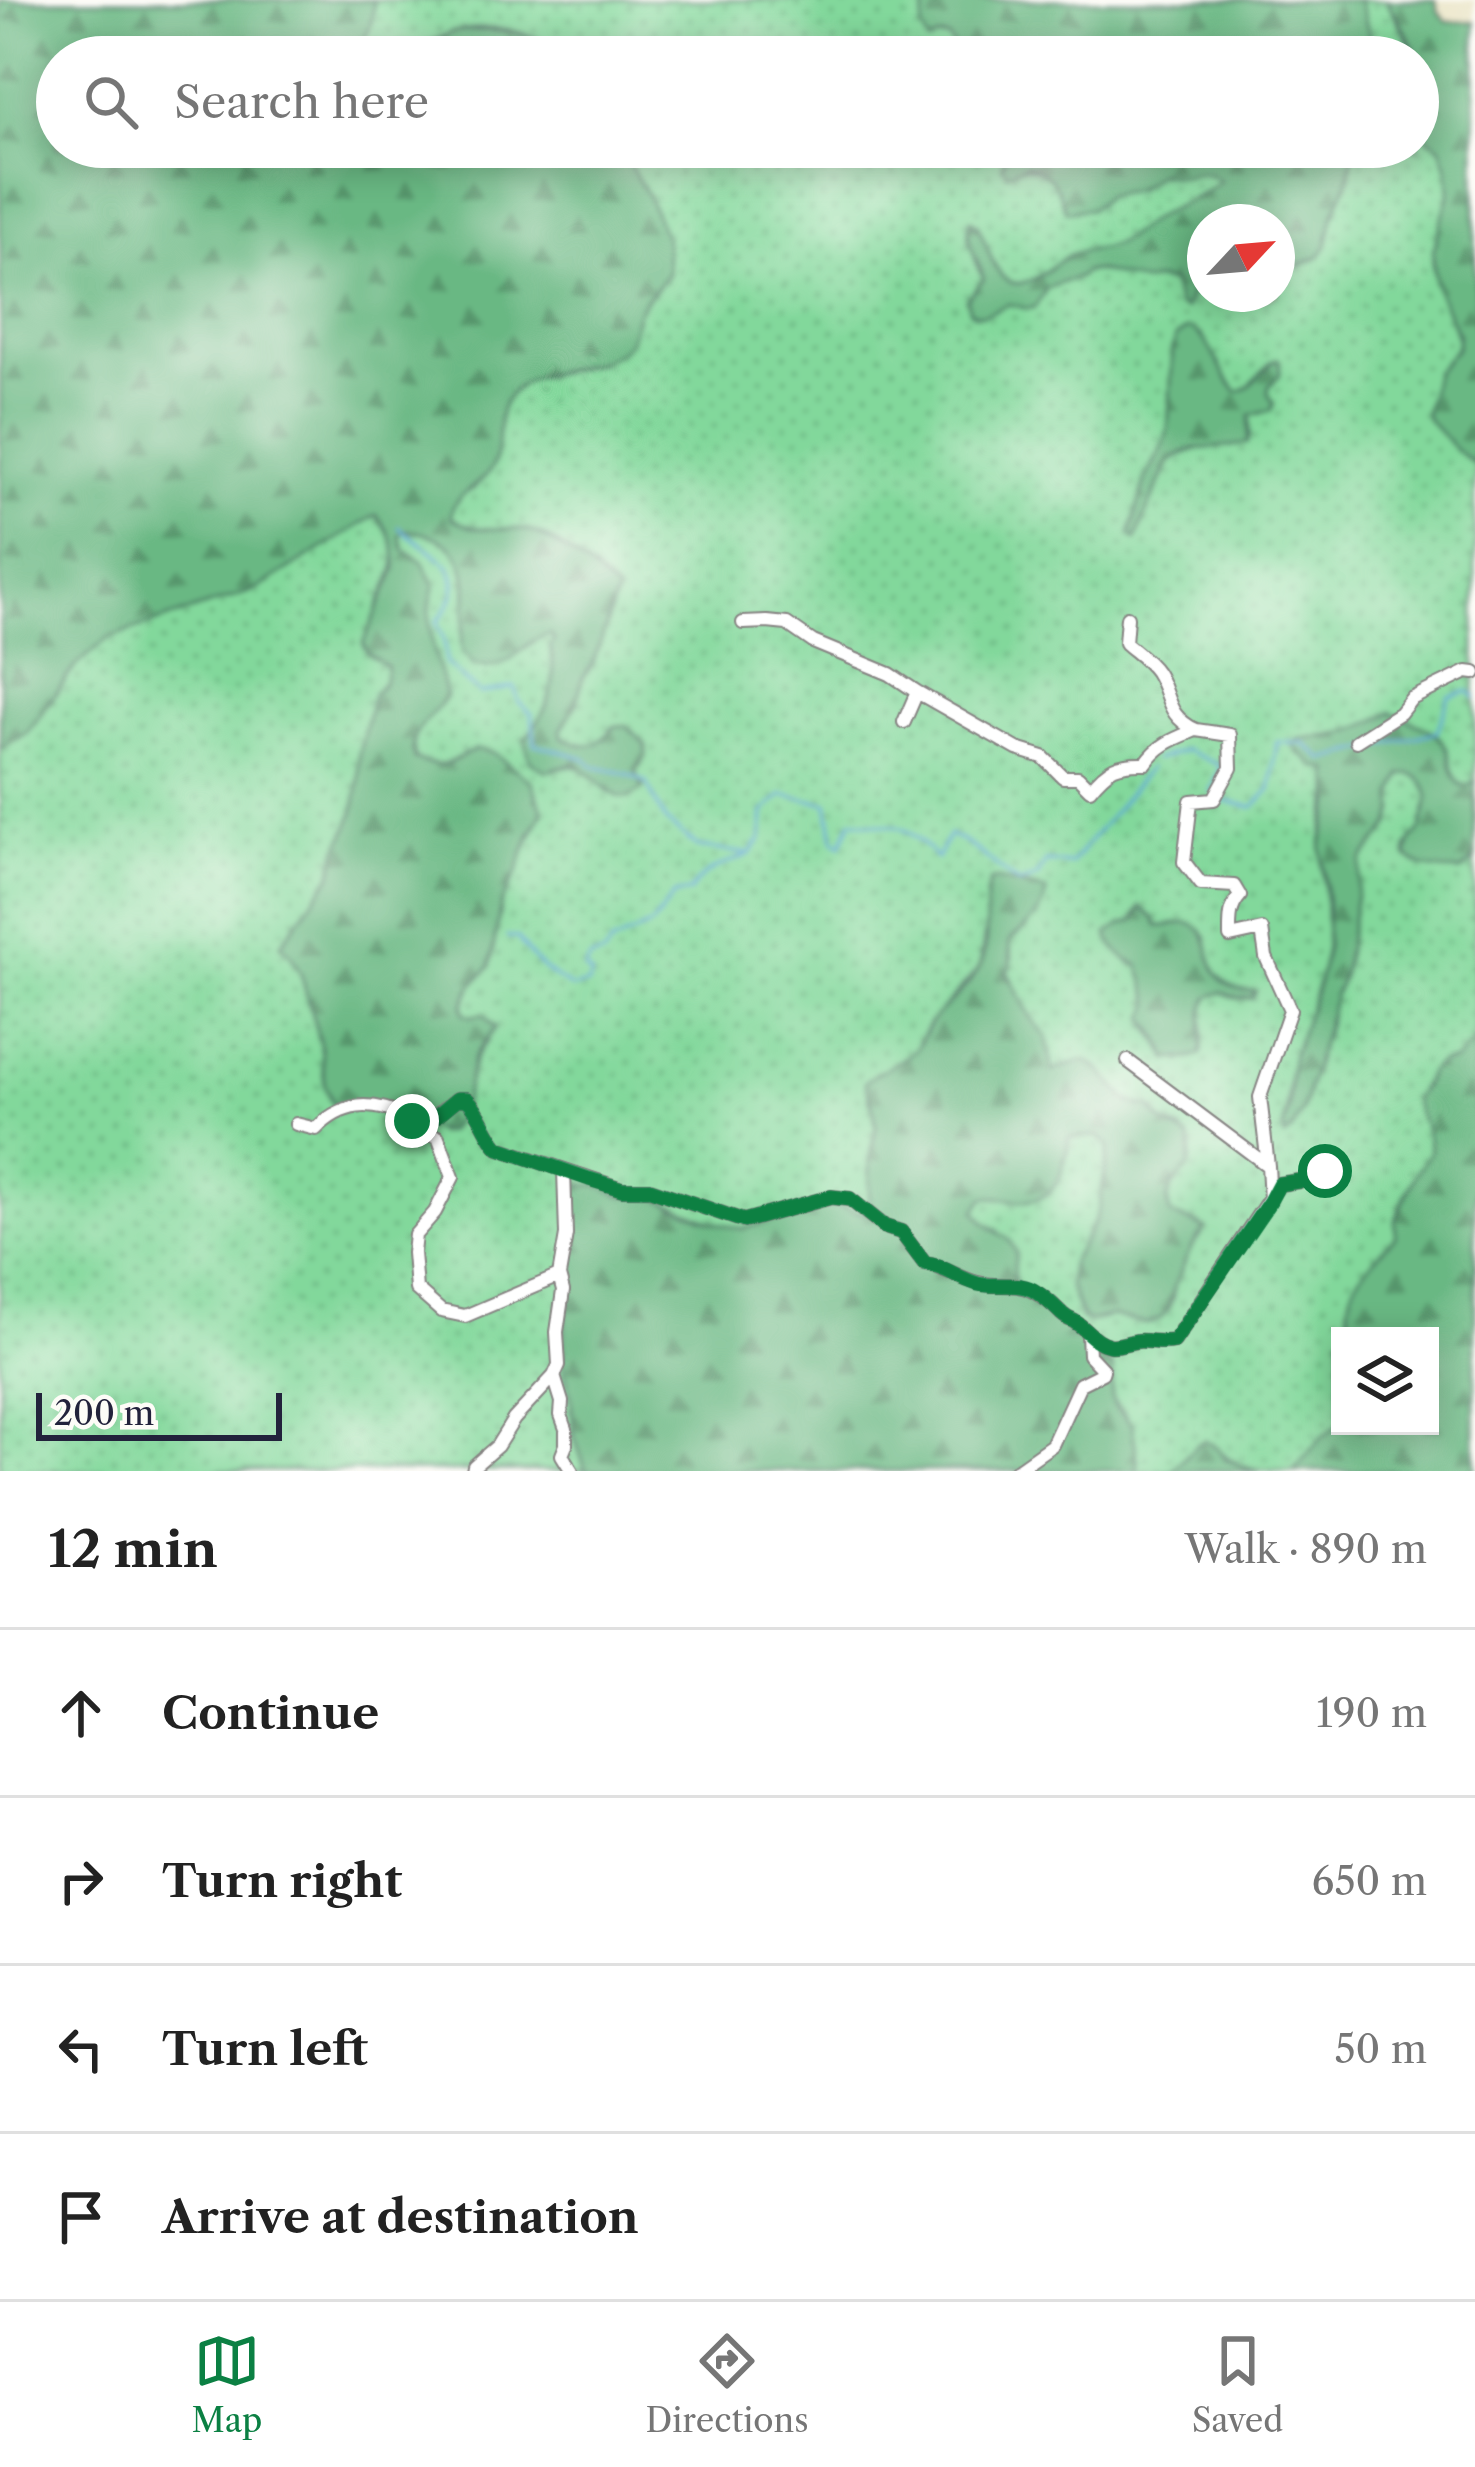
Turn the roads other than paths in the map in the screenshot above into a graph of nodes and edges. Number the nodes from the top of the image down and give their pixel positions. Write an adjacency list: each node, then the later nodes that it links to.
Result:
1 (1127, 616): 6 (street)
2 (743, 623): 4 (street)
3 (1475, 674): 7 (street)
4 (917, 692): 5 (street); 6 (street)
5 (904, 722)
6 (1196, 730): 11 (street)
7 (1356, 741)
8 (1128, 1061): 11 (street)
9 (412, 1121): 10 (street); 12 (street); 15 (street)
10 (296, 1124)
11 (1268, 1166): 14 (street)
12 (564, 1170): 15 (street); 16 (street)
13 (1325, 1171): 14 (street)
14 (1270, 1201): 16 (street)
15 (560, 1276): 17 (street)
16 (1088, 1335): 20 (street)
17 (554, 1376): 18 (street); 19 (street)
18 (571, 1470)
19 (473, 1471)
20 (1015, 1471)

